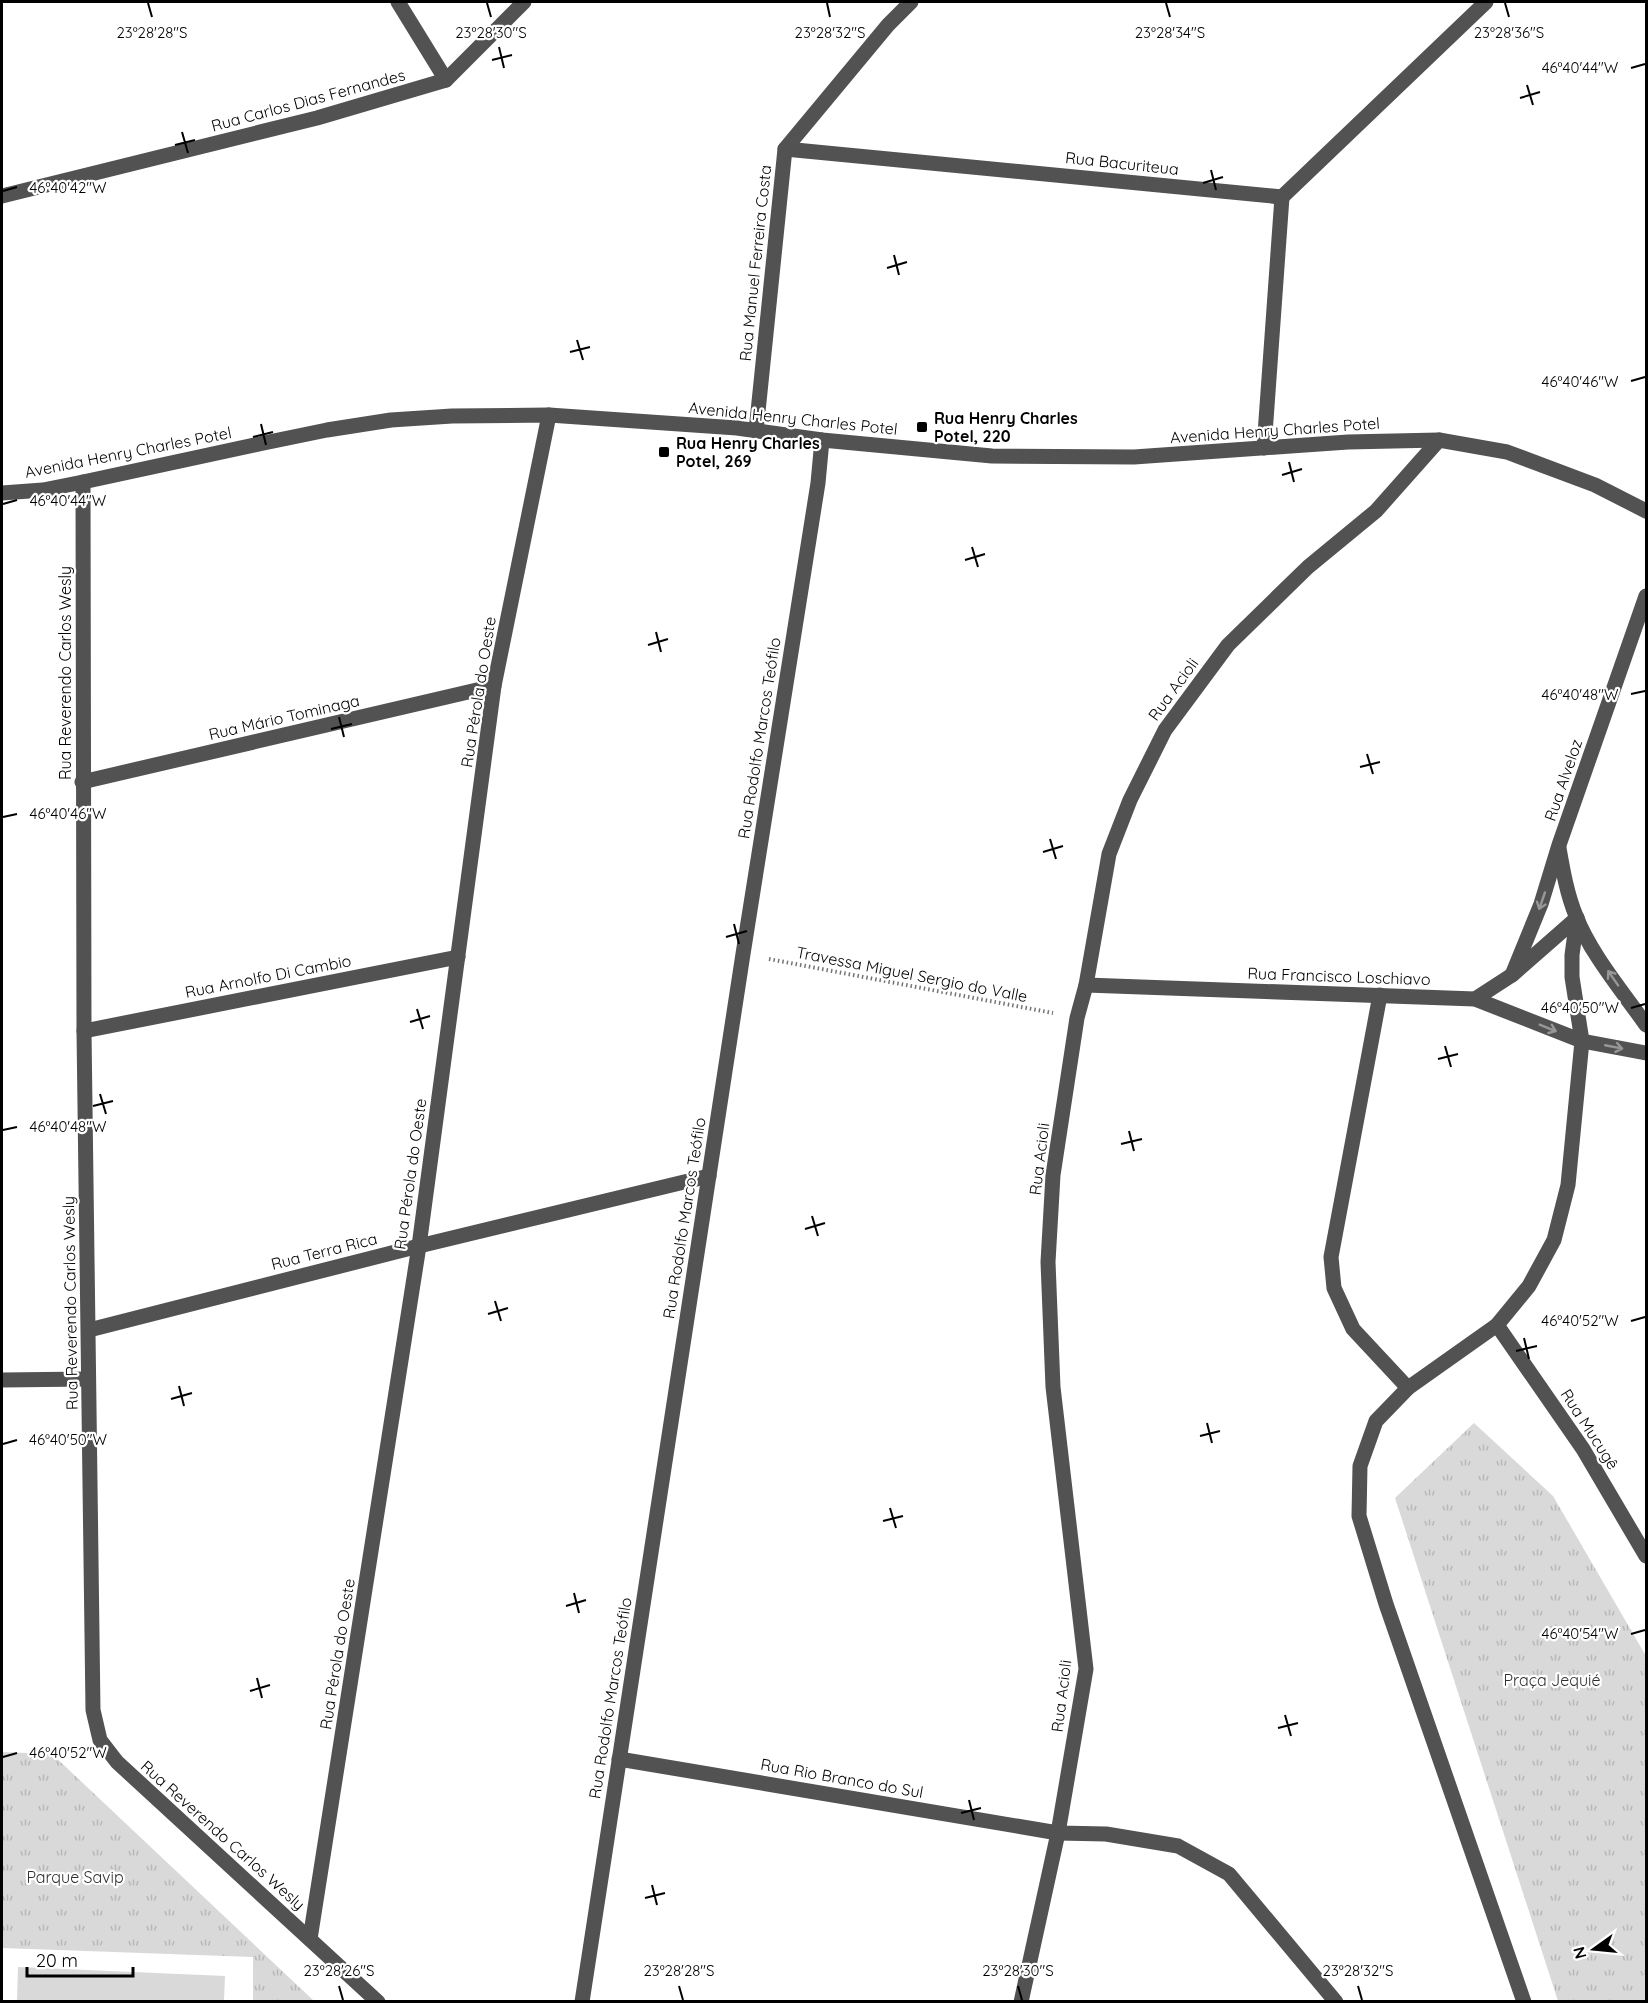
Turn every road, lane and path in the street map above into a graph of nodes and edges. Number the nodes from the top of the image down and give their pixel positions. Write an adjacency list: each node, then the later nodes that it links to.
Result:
1 (398, 2): 5 (street)
2 (524, 2): 5 (street, Rua Carlos Dias Fernandes)
3 (911, 2): 6 (street, Rua Manuel Ferreira Costa)
4 (1486, 2): 8 (street)
5 (446, 80): 7 (street, Rua Carlos Dias Fernandes)
6 (785, 149): 8 (street, Rua Bacuriteua); 10 (street, Rua Manuel Ferreira Costa)
7 (2, 196)
8 (1282, 197): 13 (street)
9 (549, 416): 10 (street, Avenida Henry Charles Potel); 14 (street, Avenida Henry Charles Potel); 18 (street, Rua Pérola do Oeste)
10 (756, 431): 11 (street, Avenida Henry Charles Potel)
11 (822, 440): 13 (street, Avenida Henry Charles Potel); 22 (street, Rua Rodolfo Marcos Teófilo)
12 (1439, 440): 13 (street, Avenida Henry Charles Potel); 16 (street, Avenida Henry Charles Potel); 25 (street, Rua Acioli)
13 (1264, 448)
14 (83, 482): 15 (street, Avenida Henry Charles Potel); 19 (street, Rua Reverendo Carlos Wesly)
15 (4, 490)
16 (1647, 511)
17 (1647, 597): 20 (street, Rua Alveloz)
18 (494, 686): 19 (street, Rua Mário Tominaga); 23 (street, Rua Pérola do Oeste)
19 (82, 782): 30 (street, Rua Reverendo Carlos Wesly)
20 (1559, 845): 21 (street); 24 (street, Rua Alveloz, one-way to 24)
21 (1577, 918): 24 (street); 29 (street, one-way to 21); 31 (street)
22 (743, 954): 28 (path, Travessa Miguel Sergio do Valle); 33 (street, Rua Rodolfo Marcos Teófilo)
23 (458, 957): 30 (street, Rua Arnolfo Di Cambio); 34 (street, Rua Pérola do Oeste)
24 (1512, 975): 27 (street)
25 (1086, 985): 26 (street, Rua Francisco Loschiavo); 28 (street, Rua Acioli)
26 (1380, 995): 27 (street, Rua Francisco Loschiavo); 39 (street)
27 (1475, 999): 31 (street, Rua Francisco Loschiavo, one-way to 31)
28 (1077, 1018): 42 (street, Rua Acioli)
29 (1647, 1025)
30 (84, 1031): 36 (street, Rua Reverendo Carlos Wesly)
31 (1582, 1041): 32 (street, Rua Francisco Loschiavo, one-way to 32); 35 (street)
32 (1647, 1053)
33 (709, 1176): 34 (street, Rua Terra Rica); 41 (street, Rua Rodolfo Marcos Teófilo)
34 (419, 1246): 36 (street, Rua Terra Rica); 43 (street, Rua Pérola do Oeste)
35 (1497, 1325): 39 (street); 40 (street, Rua Mucugê)
36 (89, 1330): 37 (street, Rua Reverendo Carlos Wesly)
37 (88, 1379): 38 (street); 43 (street, Rua Reverendo Carlos Wesly)
38 (2, 1380)
39 (1408, 1388): 48 (street)
40 (1647, 1557)
41 (619, 1759): 42 (street, Rua Rio Branco do Sul); 45 (street, Rua Rodolfo Marcos Teófilo)
42 (1058, 1833): 46 (street, Rua Acioli); 47 (street, Rua Rio Branco do Sul)
43 (310, 1939): 44 (street, Rua Reverendo Carlos Wesly)
44 (378, 2001)
45 (582, 2001)
46 (1021, 2001)
47 (1336, 2001)
48 (1524, 2001)

